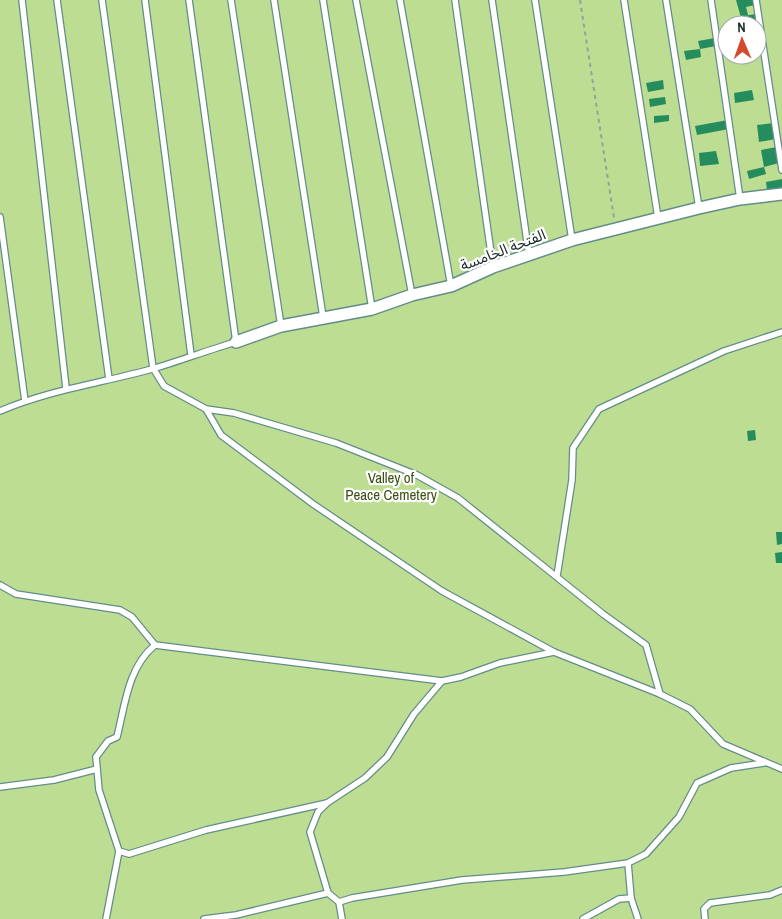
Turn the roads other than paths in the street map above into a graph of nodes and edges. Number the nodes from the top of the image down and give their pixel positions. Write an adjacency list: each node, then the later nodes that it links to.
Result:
1 (22, 0): 37 (lane)
2 (57, 0): 36 (lane)
3 (102, 0): 35 (lane)
4 (145, 0): 34 (lane)
5 (189, 0): 33 (lane)
6 (231, 0): 31 (lane)
7 (274, 0): 30 (lane)
8 (323, 0): 29 (lane)
9 (356, 0): 28 (lane)
10 (400, 0): 27 (lane)
11 (455, 0): 26 (lane)
12 (492, 0): 25 (lane)
13 (535, 0): 24 (lane)
14 (624, 0): 23 (lane)
15 (666, 0): 21 (lane)
16 (711, 0): 20 (lane)
17 (756, 0): 18 (lane)
18 (782, 170)
19 (782, 194): 20 (street, الفتحة الخامسة)
20 (740, 199): 21 (street, الفتحة الخامسة)
21 (699, 208): 23 (street, الفتحة الخامسة)
22 (0, 217): 38 (lane)
23 (658, 218): 24 (street, الفتحة الخامسة)
24 (572, 240): 25 (street, الفتحة الخامسة)
25 (529, 255): 26 (street, الفتحة الخامسة)
26 (493, 266): 27 (street, الفتحة الخامسة)
27 (452, 286): 28 (street, الفتحة الخامسة)
28 (412, 295): 29 (street, الفتحة الخامسة)
29 (372, 309): 30 (street, الفتحة الخامسة)
30 (323, 317): 31 (street, الفتحة الخامسة)
31 (281, 326): 33 (street, الفتحة الخامسة)
32 (782, 332): 41 (lane)
33 (236, 342): 34 (lane)
34 (191, 355): 35 (lane)
35 (153, 368): 36 (lane); 39 (lane)
36 (109, 379): 37 (lane)
37 (66, 388): 38 (lane)
38 (25, 401): 40 (lane)
39 (206, 409): 41 (lane); 44 (lane)
40 (0, 411)
41 (557, 576): 46 (lane)
42 (0, 586): 43 (lane)
43 (154, 645): 45 (lane); 48 (lane)
44 (554, 652): 45 (lane); 46 (lane)
45 (442, 681): 51 (lane)
46 (660, 694): 47 (lane)
47 (764, 763): 49 (lane); 53 (lane)
48 (97, 769): 50 (lane); 52 (lane)
49 (782, 769)
50 (0, 787)
51 (327, 803): 52 (lane); 55 (lane)
52 (119, 851): 58 (lane)
53 (628, 863): 56 (lane); 57 (lane)
54 (782, 890): 63 (lane)
55 (328, 893): 57 (lane); 59 (lane)
56 (631, 898): 61 (lane); 62 (lane)
57 (339, 902): 60 (lane)
58 (106, 919)
59 (204, 919)
60 (342, 919)
61 (583, 919)
62 (638, 919)
63 (705, 919)

